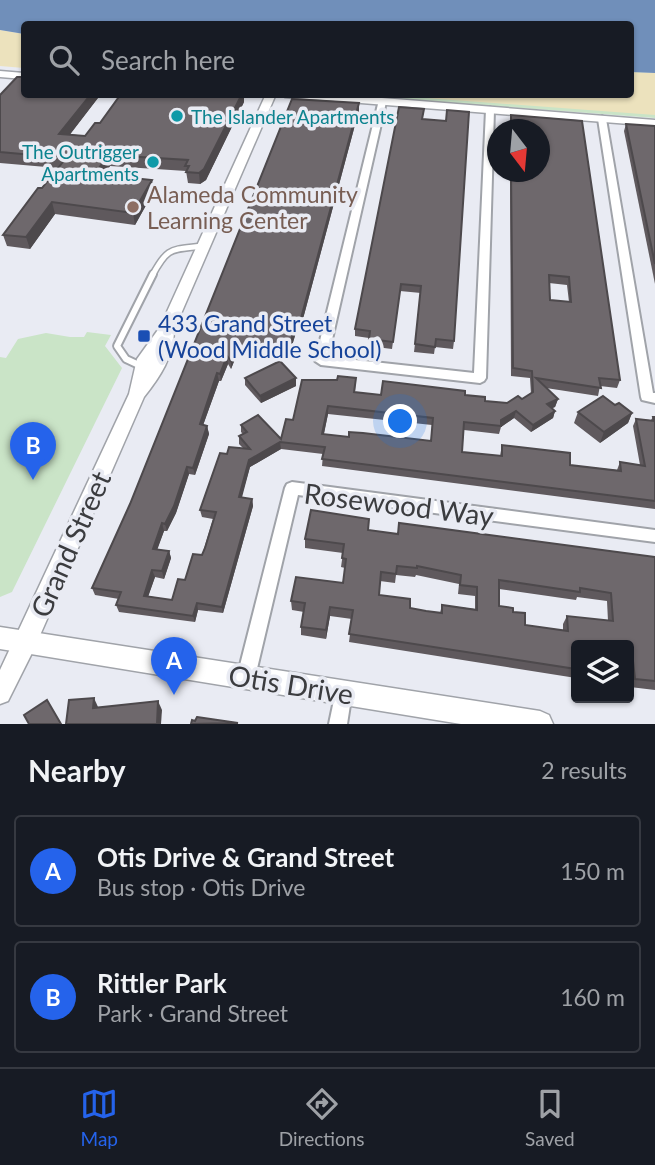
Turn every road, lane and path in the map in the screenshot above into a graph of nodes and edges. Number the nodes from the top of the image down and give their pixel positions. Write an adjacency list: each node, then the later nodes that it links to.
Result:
1 (0, 74): 2 (street)
2 (21, 76)
3 (269, 98): 9 (street, Grand Street)
4 (334, 98): 5 (street)
5 (382, 102): 6 (street); 6 (street)
6 (490, 110): 7 (street)
7 (602, 119): 8 (street); 13 (street)
8 (655, 123)
9 (203, 246): 10 (street, Grand Street); 11 (lane)
10 (166, 330): 11 (street, Grand Street); 12 (street, Grand Street)
11 (142, 366): 12 (street, Grand Street)
12 (137, 394): 16 (street, Grand Street)
13 (651, 397)
14 (655, 536): 17 (street, Rosewood Way)
15 (0, 638): 16 (main road, Otis Drive)
16 (26, 642): 17 (main road, Otis Drive); 19 (street, Grand Street)
17 (246, 677): 18 (main road, Otis Drive)
18 (343, 692): 20 (street); 21 (main road, Otis Drive)
19 (0, 693)
20 (338, 724)
21 (540, 724)

